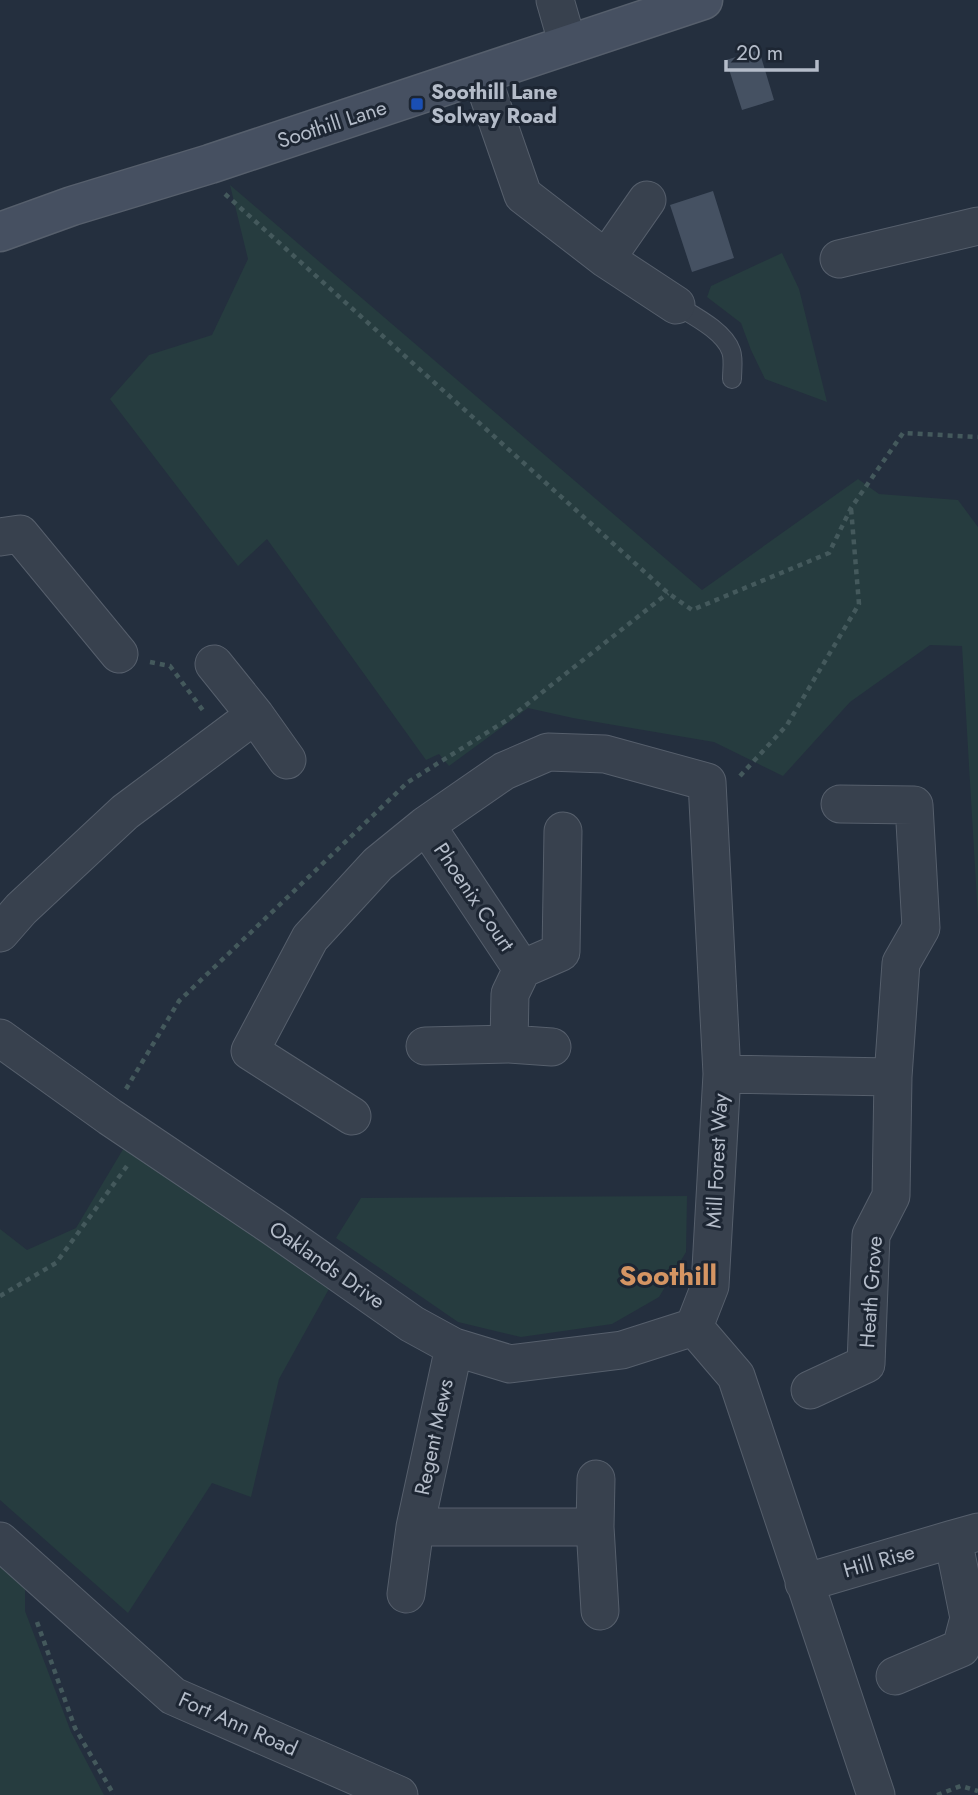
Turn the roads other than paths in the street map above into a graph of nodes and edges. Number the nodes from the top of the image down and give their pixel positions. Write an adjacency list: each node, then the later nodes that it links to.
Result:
1 (555, 0): 3 (street)
2 (703, 0): 3 (main road, Soothill Lane)
3 (568, 45): 4 (main road, Soothill Lane)
4 (481, 74): 7 (main road, Soothill Lane); 8 (street)
5 (647, 200): 8 (street)
6 (978, 226): 9 (street)
7 (0, 232)
8 (606, 259): 10 (street)
9 (839, 259)
10 (676, 305): 11 (lane)
11 (732, 379)
12 (0, 537): 13 (street)
13 (119, 654)
14 (214, 664): 15 (street)
15 (255, 715): 16 (street); 21 (street)
16 (287, 760)
17 (707, 796): 19 (street, Phoenix Court); 27 (street, Mill Forest Way)
18 (840, 804): 28 (street, Heath Grove)
19 (426, 825): 22 (street, Phoenix Court); 29 (street, Phoenix Court)
20 (563, 831): 22 (street, Phoenix Court)
21 (0, 933)
22 (522, 969): 24 (street, Phoenix Court)
23 (0, 1038): 31 (street, Oaklands Drive)
24 (509, 1044): 25 (street); 26 (street)
25 (425, 1046)
26 (552, 1047)
27 (722, 1074): 28 (street); 30 (street, Mill Forest Way)
28 (893, 1077): 32 (street, Heath Grove)
29 (352, 1116)
30 (694, 1327): 31 (street, Oaklands Drive); 38 (street)
31 (454, 1347): 34 (street, Regent Mews)
32 (810, 1390)
33 (596, 1479): 35 (street)
34 (415, 1527): 35 (street, Regent Mews); 39 (street, Regent Mews)
35 (595, 1527): 40 (street)
36 (966, 1536): 38 (street, Hill Rise); 41 (street, Hill Rise)
37 (0, 1541): 42 (street, Fort Ann Road)
38 (804, 1583): 43 (street)
39 (406, 1594)
40 (600, 1611)
41 (895, 1676)
42 (398, 1795)
43 (876, 1795)

